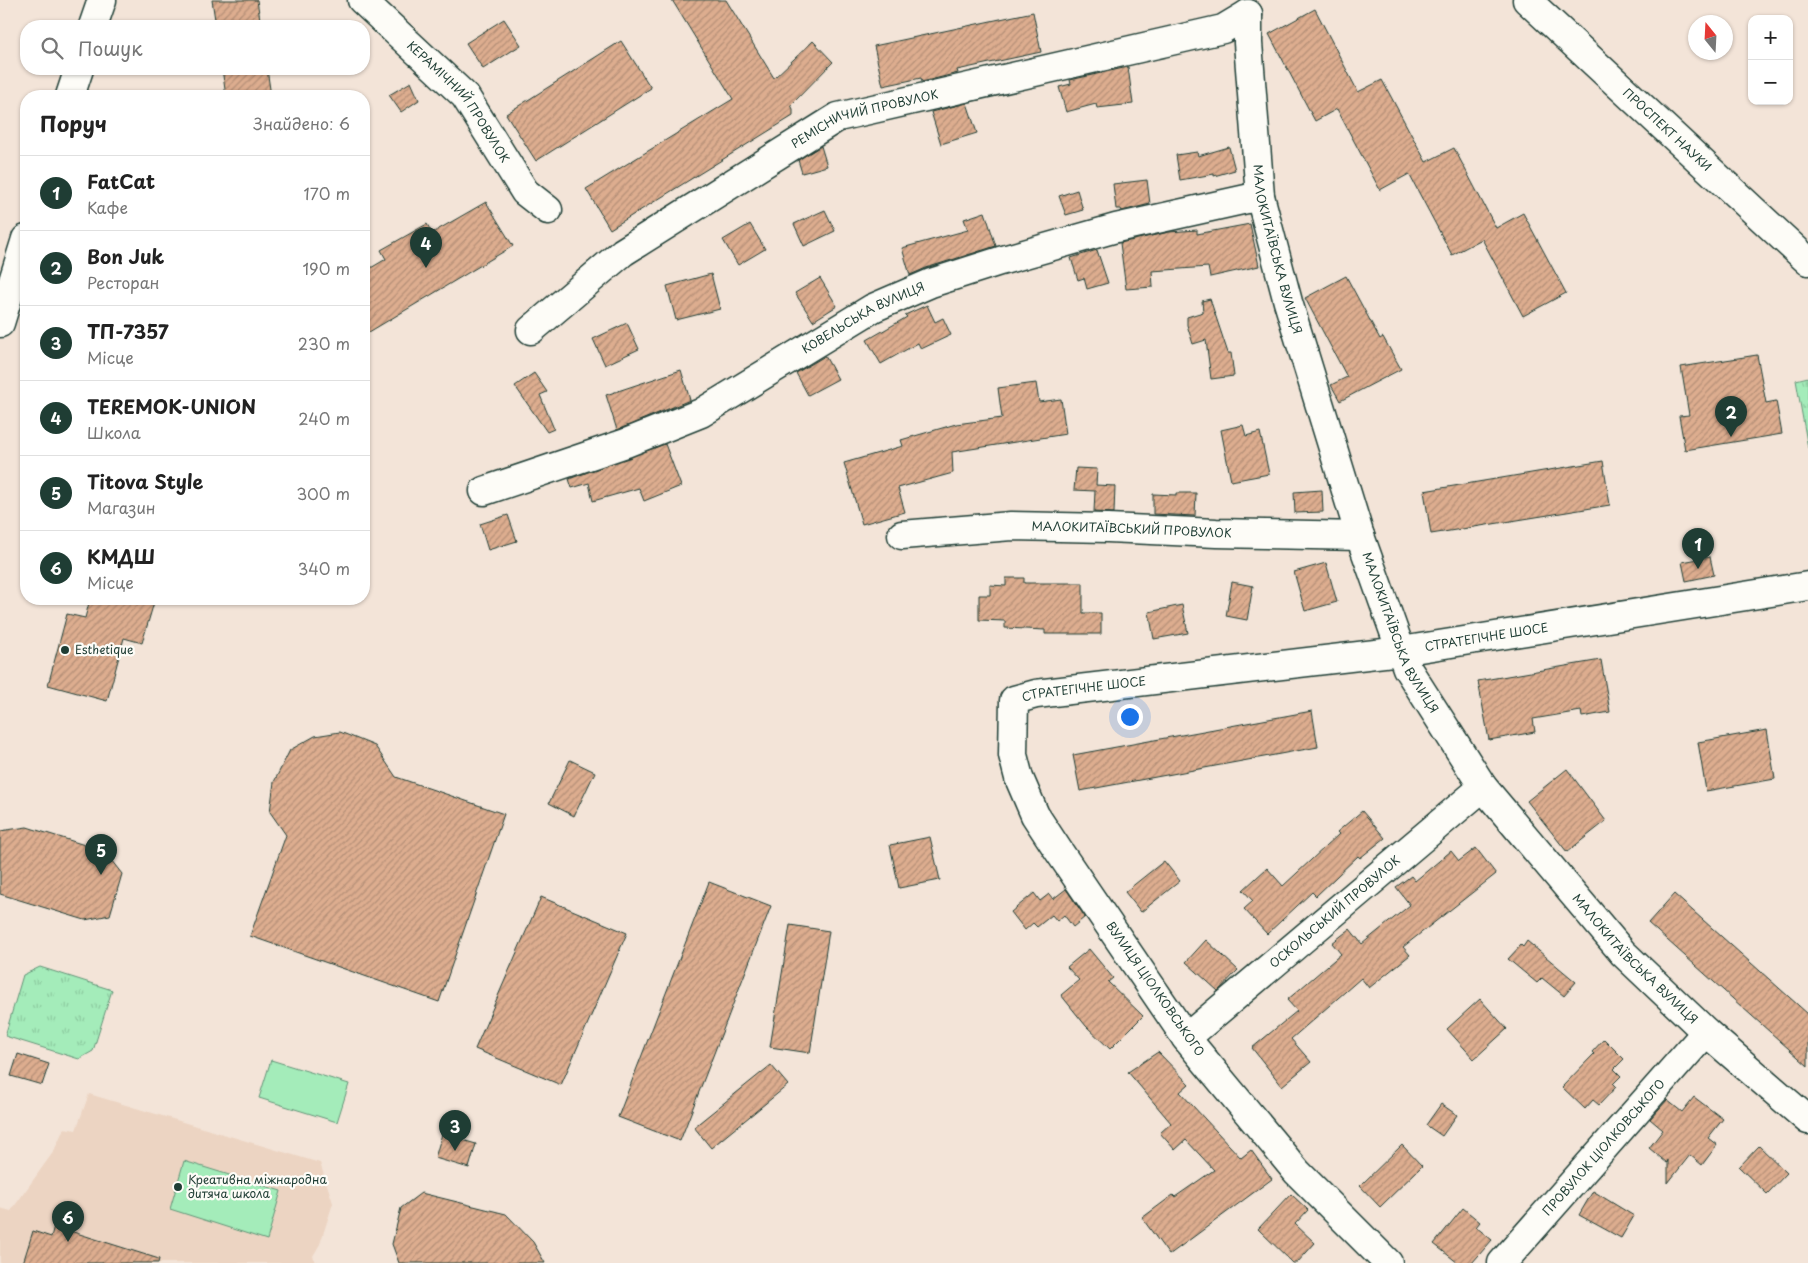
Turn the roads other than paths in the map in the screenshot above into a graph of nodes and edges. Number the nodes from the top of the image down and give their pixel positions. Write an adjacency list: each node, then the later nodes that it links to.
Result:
1 (102, 0): 5 (street)
2 (362, 0): 9 (street, КЕРАМІЧНИЙ ПРОВУЛОК)
3 (1527, 0): 11 (street, ПРОСПЕКТ НАУКИ)
4 (1248, 14): 8 (street, МАЛОКИТАЇВСЬКА ВУЛИЦЯ); 13 (street, РЕМІСНИЧИЙ ПРОВУЛОК)
5 (95, 20)
6 (76, 75): 7 (street)
7 (72, 90)
8 (1260, 196): 14 (street, КОВЕЛЬСЬКА ВУЛИЦЯ); 16 (street, МАЛОКИТАЇВСЬКА ВУЛИЦЯ)
9 (548, 210)
10 (20, 258): 12 (street)
11 (1808, 261)
12 (0, 323)
13 (531, 330)
14 (484, 491)
15 (902, 535): 16 (street, МАЛОКИТАЇВСЬКИЙ ПРОВУЛОК)
16 (1360, 536): 18 (street, МАЛОКИТАЇВСЬКА ВУЛИЦЯ)
17 (1808, 586): 18 (street, СТРАТЕГІЧНЕ ШОСЕ)
18 (1400, 651): 19 (street, СТРАТЕГІЧНЕ ШОСЕ); 20 (street, МАЛОКИТАЇВСЬКА ВУЛИЦЯ)
19 (1014, 700): 22 (street, ВУЛИЦЯ ЦІОЛКОВСЬКОГО)
20 (1483, 787): 21 (street, МАЛОКИТАЇВСЬКА ВУЛИЦЯ); 22 (street, ОСКОЛЬСЬКИЙ ПРОВУЛОК)
21 (1706, 1032): 23 (street, МАЛОКИТАЇВСЬКА ВУЛИЦЯ); 25 (street, ПРОВУЛОК ЦІОЛКОВСЬКОГО)
22 (1186, 1038): 24 (street, ВУЛИЦЯ ЦІОЛКОВСЬКОГО)
23 (1808, 1120)
24 (1388, 1263)
25 (1502, 1263)

